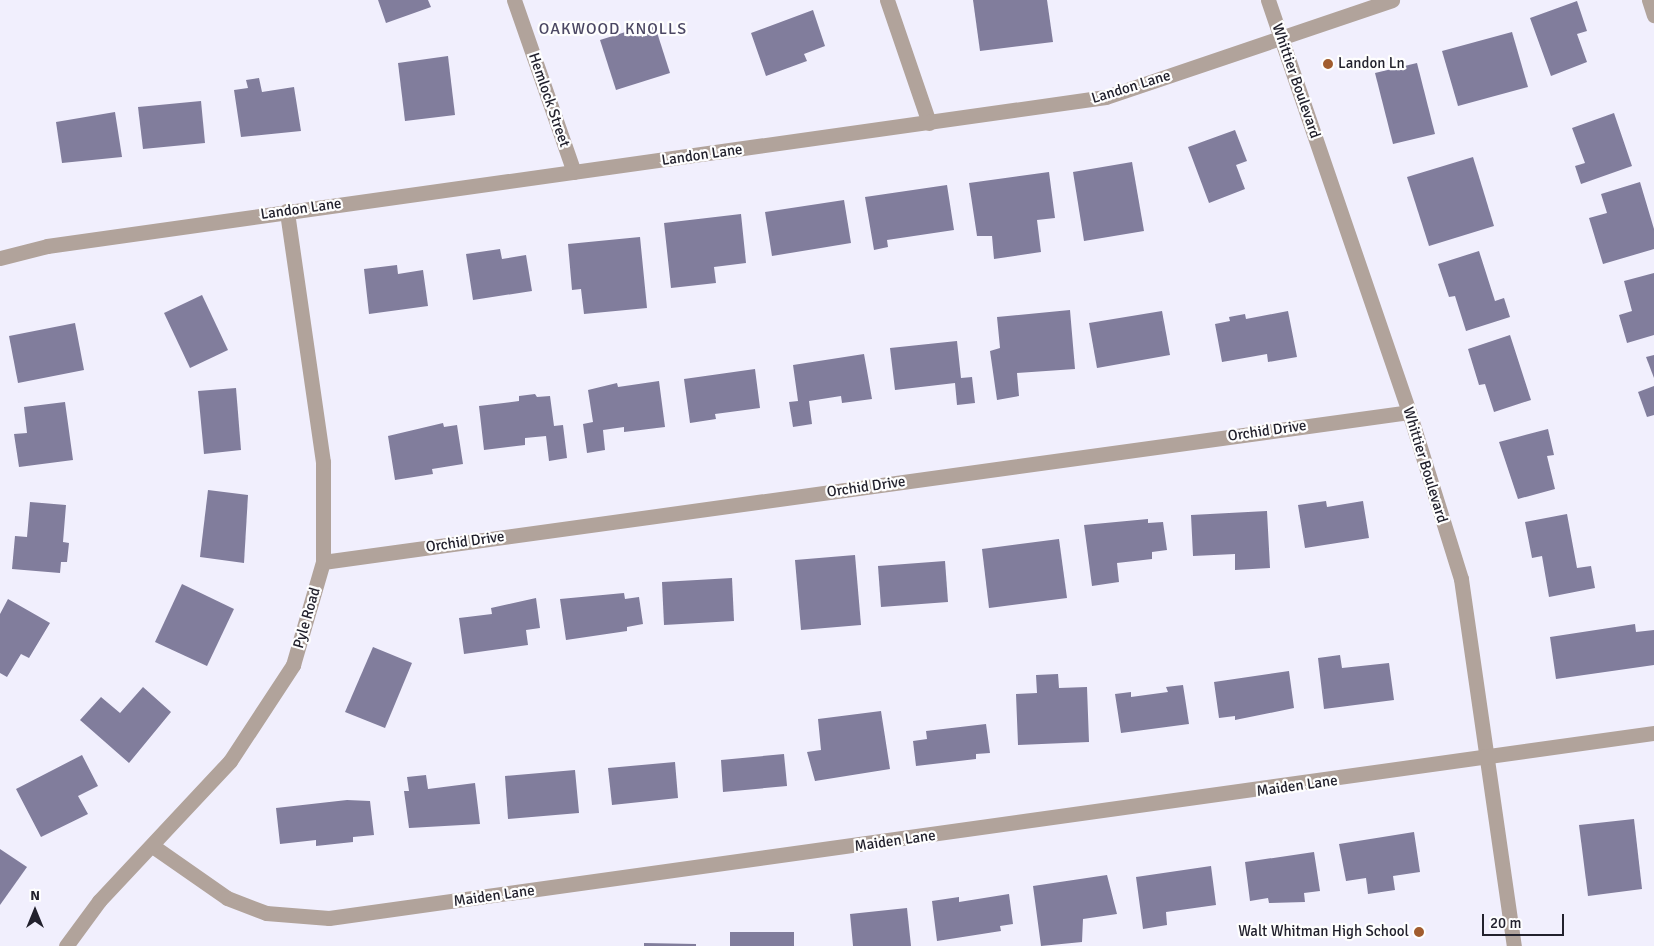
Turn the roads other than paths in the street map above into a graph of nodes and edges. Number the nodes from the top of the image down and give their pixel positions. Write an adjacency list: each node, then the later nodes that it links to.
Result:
1 (514, 0): 9 (street, Hemlock Street)
2 (887, 0): 8 (street)
3 (1268, 0): 7 (street, Whittier Boulevard)
4 (1392, 0): 7 (street, Landon Lane)
5 (1649, 0): 6 (street)
6 (1654, 15)
7 (1281, 38): 8 (street, Landon Lane); 12 (street, Whittier Boulevard)
8 (929, 123): 9 (street, Landon Lane)
9 (574, 172): 10 (street, Landon Lane)
10 (287, 211): 11 (street, Landon Lane); 13 (street, Pyle Road)
11 (0, 258)
12 (1409, 412): 13 (street, Orchid Drive); 15 (street, Whittier Boulevard)
13 (323, 562): 16 (street, Pyle Road)
14 (1654, 733): 15 (street, Maiden Lane)
15 (1488, 759): 16 (street, Maiden Lane); 18 (street, Whittier Boulevard)
16 (154, 847): 17 (street, Pyle Road)
17 (66, 946)
18 (1514, 946)

